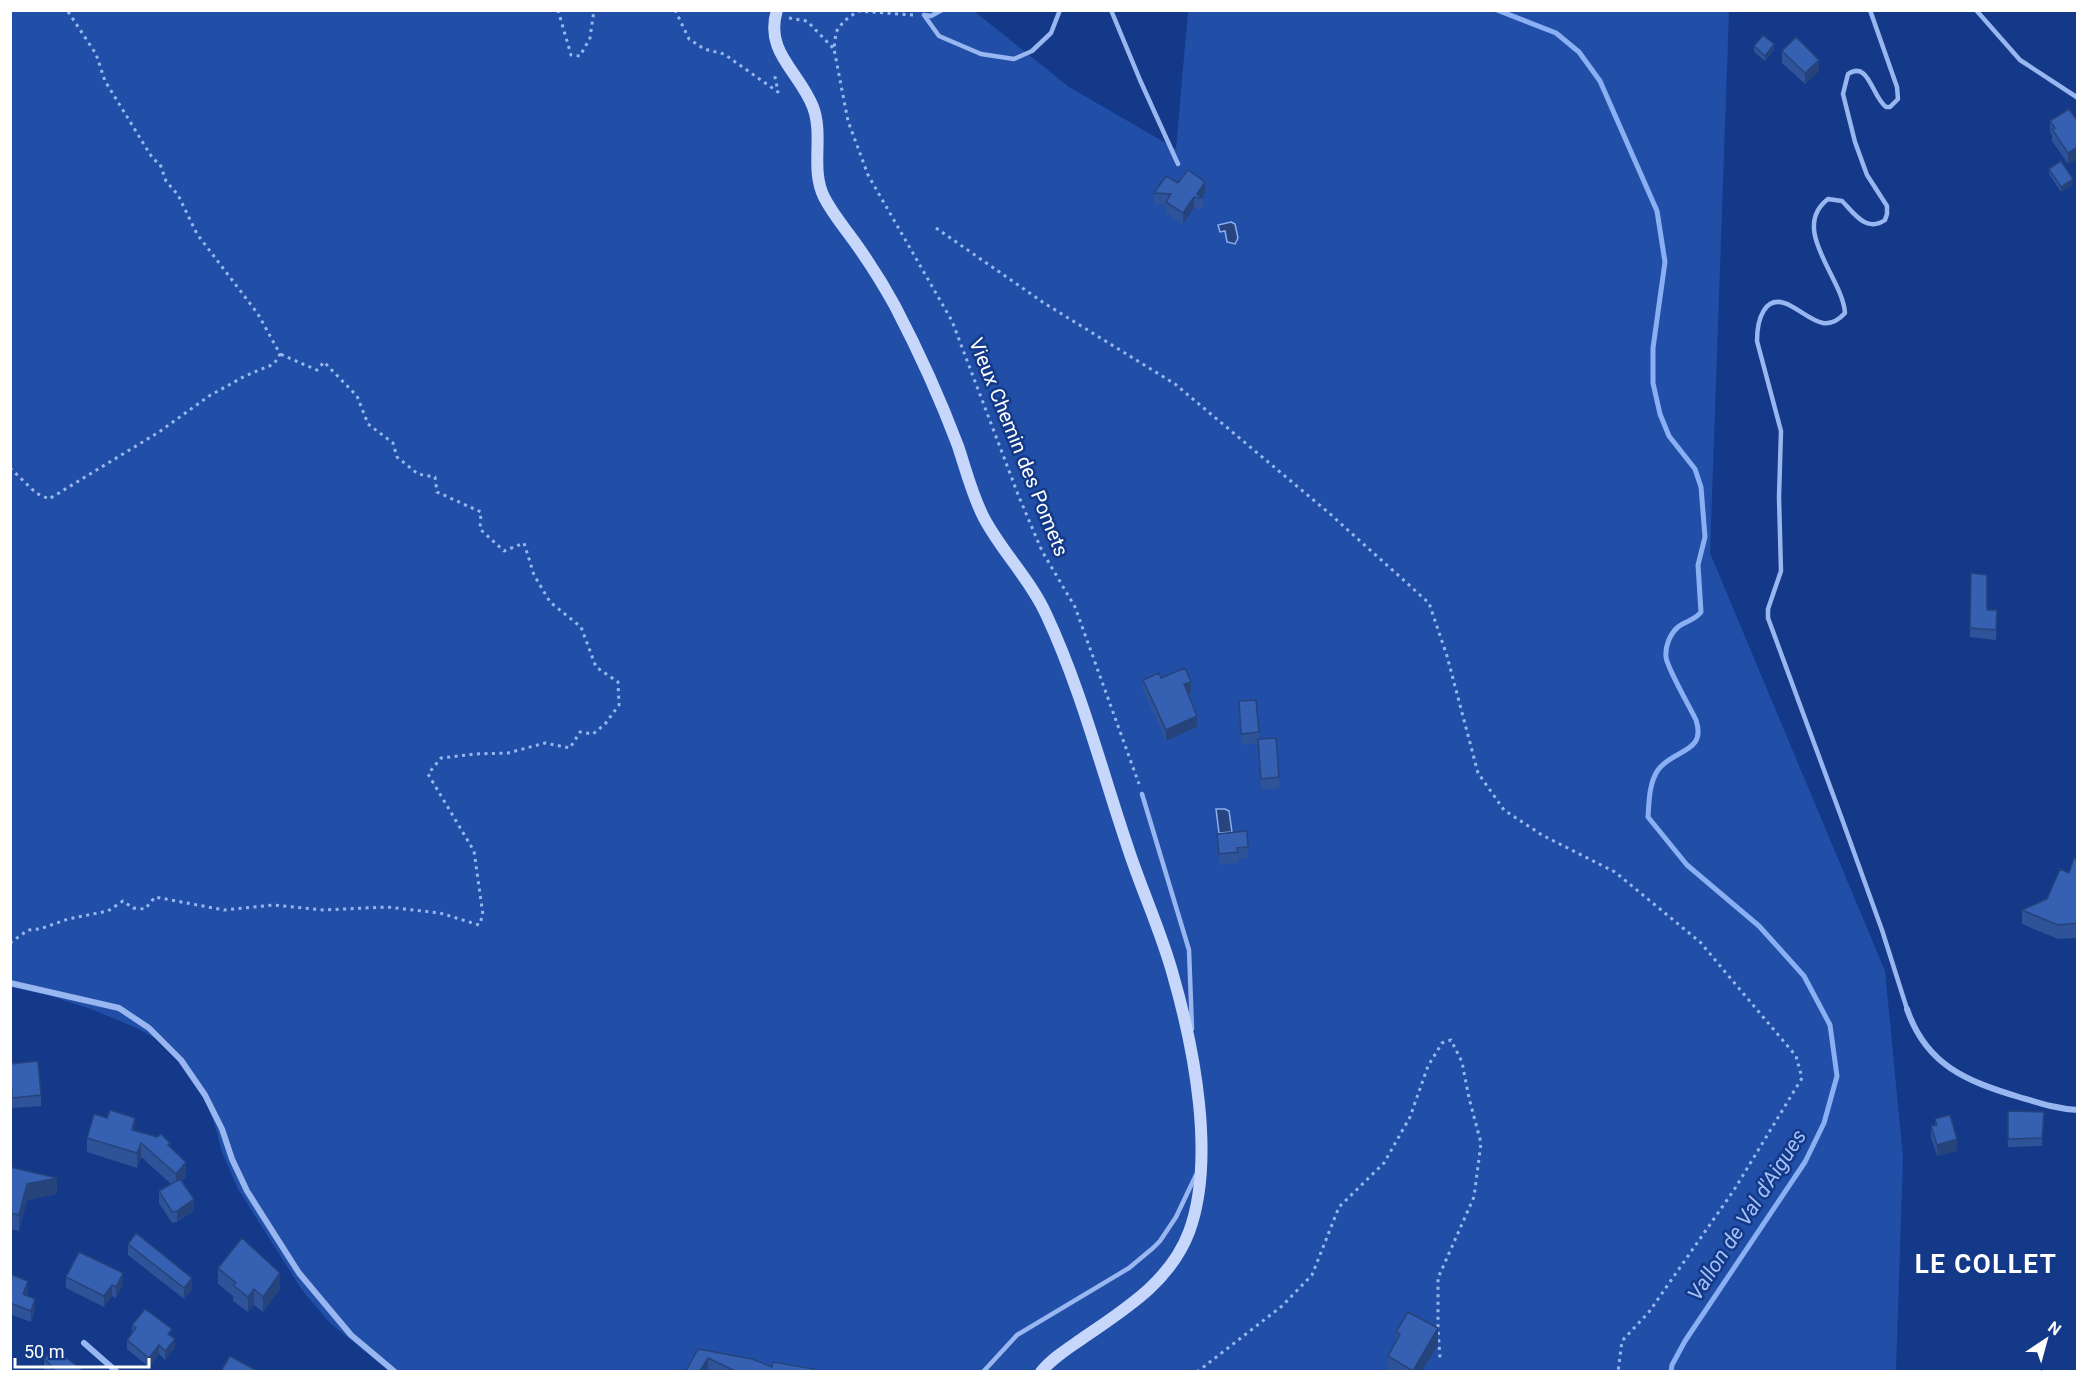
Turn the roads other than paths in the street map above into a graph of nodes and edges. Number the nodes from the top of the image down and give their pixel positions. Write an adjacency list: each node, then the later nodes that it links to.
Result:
1 (942, 10): 2 (lane)
2 (1059, 10)
3 (1111, 10): 8 (lane)
4 (1870, 10): 11 (lane)
5 (1976, 10): 7 (lane)
6 (776, 13): 12 (street)
7 (2078, 98)
8 (1178, 164)
9 (1142, 794): 12 (lane)
10 (10, 983): 17 (street)
11 (1907, 1009): 13 (street)
12 (1193, 1064): 14 (street)
13 (2078, 1110)
14 (1200, 1166): 18 (lane); 19 (street)
15 (84, 1344): 16 (street)
16 (117, 1371)
17 (395, 1371)
18 (983, 1371)
19 (1041, 1371)

